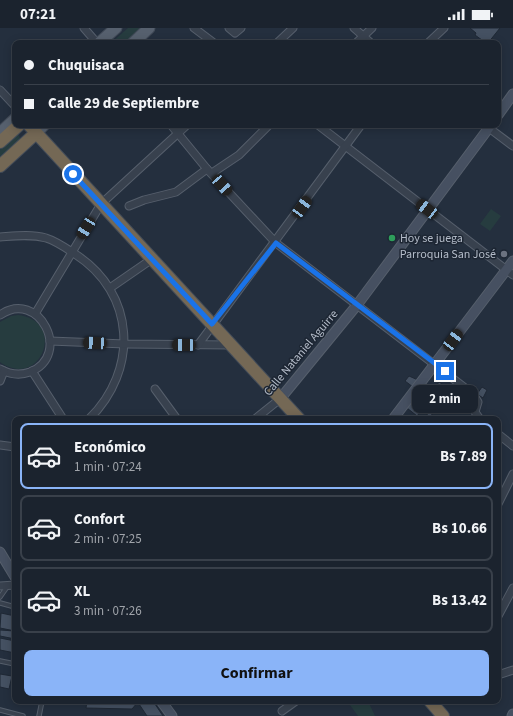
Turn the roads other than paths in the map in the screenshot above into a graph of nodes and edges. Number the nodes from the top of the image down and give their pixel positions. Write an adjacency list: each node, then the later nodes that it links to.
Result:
1 (84, 28): 13 (street)
2 (116, 28): 14 (main road)
3 (125, 28): 15 (main road)
4 (149, 28): 16 (main road)
5 (194, 28): 17 (street)
6 (242, 28): 11 (street)
7 (293, 28): 18 (street)
8 (354, 28): 12 (street)
9 (372, 28): 12 (street)
10 (444, 28): 21 (street)
11 (232, 30)
12 (362, 37): 19 (street); 20 (street)
13 (95, 40)
14 (102, 40)
15 (111, 40)
16 (136, 40)
17 (210, 40)
18 (280, 40)
19 (359, 40)
20 (366, 40)
21 (431, 40)
22 (0, 90): 24 (street)
23 (513, 94): 25 (street)
24 (12, 103)
25 (501, 111)
26 (12, 122): 36 (main road)
27 (16, 128): 38 (highway)
28 (36, 128): 41 (highway); 43 (highway)
29 (174, 128): 37 (street)
30 (184, 128): 37 (street)
31 (266, 128): 42 (street)
32 (322, 128): 40 (street)
33 (359, 128): 40 (street)
34 (487, 128): 45 (street, Calle Nataniel Aguirre)
35 (490, 128): 39 (street)
36 (0, 133)
37 (178, 133): 42 (street); 43 (street)
38 (0, 142)
39 (513, 146)
40 (345, 147): 45 (street); 47 (street)
41 (0, 166)
42 (209, 171): 44 (street); 47 (street)
43 (101, 204): 48 (street); 49 (highway)
44 (130, 206)
45 (427, 209): 51 (street); 53 (street, Calle Nataniel Aguirre)
46 (0, 237): 48 (street)
47 (276, 243): 53 (street); 56 (street)
48 (72, 252): 52 (street); 55 (street)
49 (152, 259): 52 (street); 56 (highway)
50 (513, 261): 51 (street)
51 (510, 272): 61 (street)
52 (110, 288): 58 (street)
53 (357, 305): 61 (street); 66 (street, Calle Nataniel Aguirre)
54 (1, 313): 55 (street)
55 (34, 314): 57 (street)
56 (212, 324): 59 (highway); 60 (street)
57 (50, 341): 58 (street); 63 (street)
58 (125, 344): 60 (street); 68 (street)
59 (231, 344): 60 (street); 66 (highway)
60 (198, 345)
61 (435, 363): 72 (street); 73 (street)
62 (2, 370): 63 (street); 64 (street)
63 (32, 371): 67 (street)
64 (0, 381)
65 (155, 389): 69 (street)
66 (280, 399): 70 (street, Calle Nataniel Aguirre); 71 (highway)
67 (60, 416)
68 (92, 416)
69 (175, 416)
70 (259, 416)
71 (296, 416)
72 (396, 416)
73 (478, 416)
74 (501, 436): 76 (street)
75 (0, 445): 77 (street)
76 (513, 446)
77 (12, 447)
78 (513, 474): 79 (street)
79 (501, 498)
80 (0, 552): 81 (street)
81 (12, 572)
82 (3, 587): 84 (lane)
83 (513, 588): 87 (street)
84 (0, 597)
85 (0, 603): 86 (lane)
86 (12, 606)
87 (501, 610)
88 (0, 661): 89 (lane)
89 (12, 663)
90 (513, 670): 91 (street)
91 (501, 674)
92 (41, 704): 99 (lane)
93 (163, 704): 100 (street)
94 (292, 704): 97 (street)
95 (433, 704): 101 (highway)
96 (0, 710): 98 (lane)
97 (282, 711)
98 (23, 716)
99 (39, 716)
100 (172, 716)
101 (443, 716)

